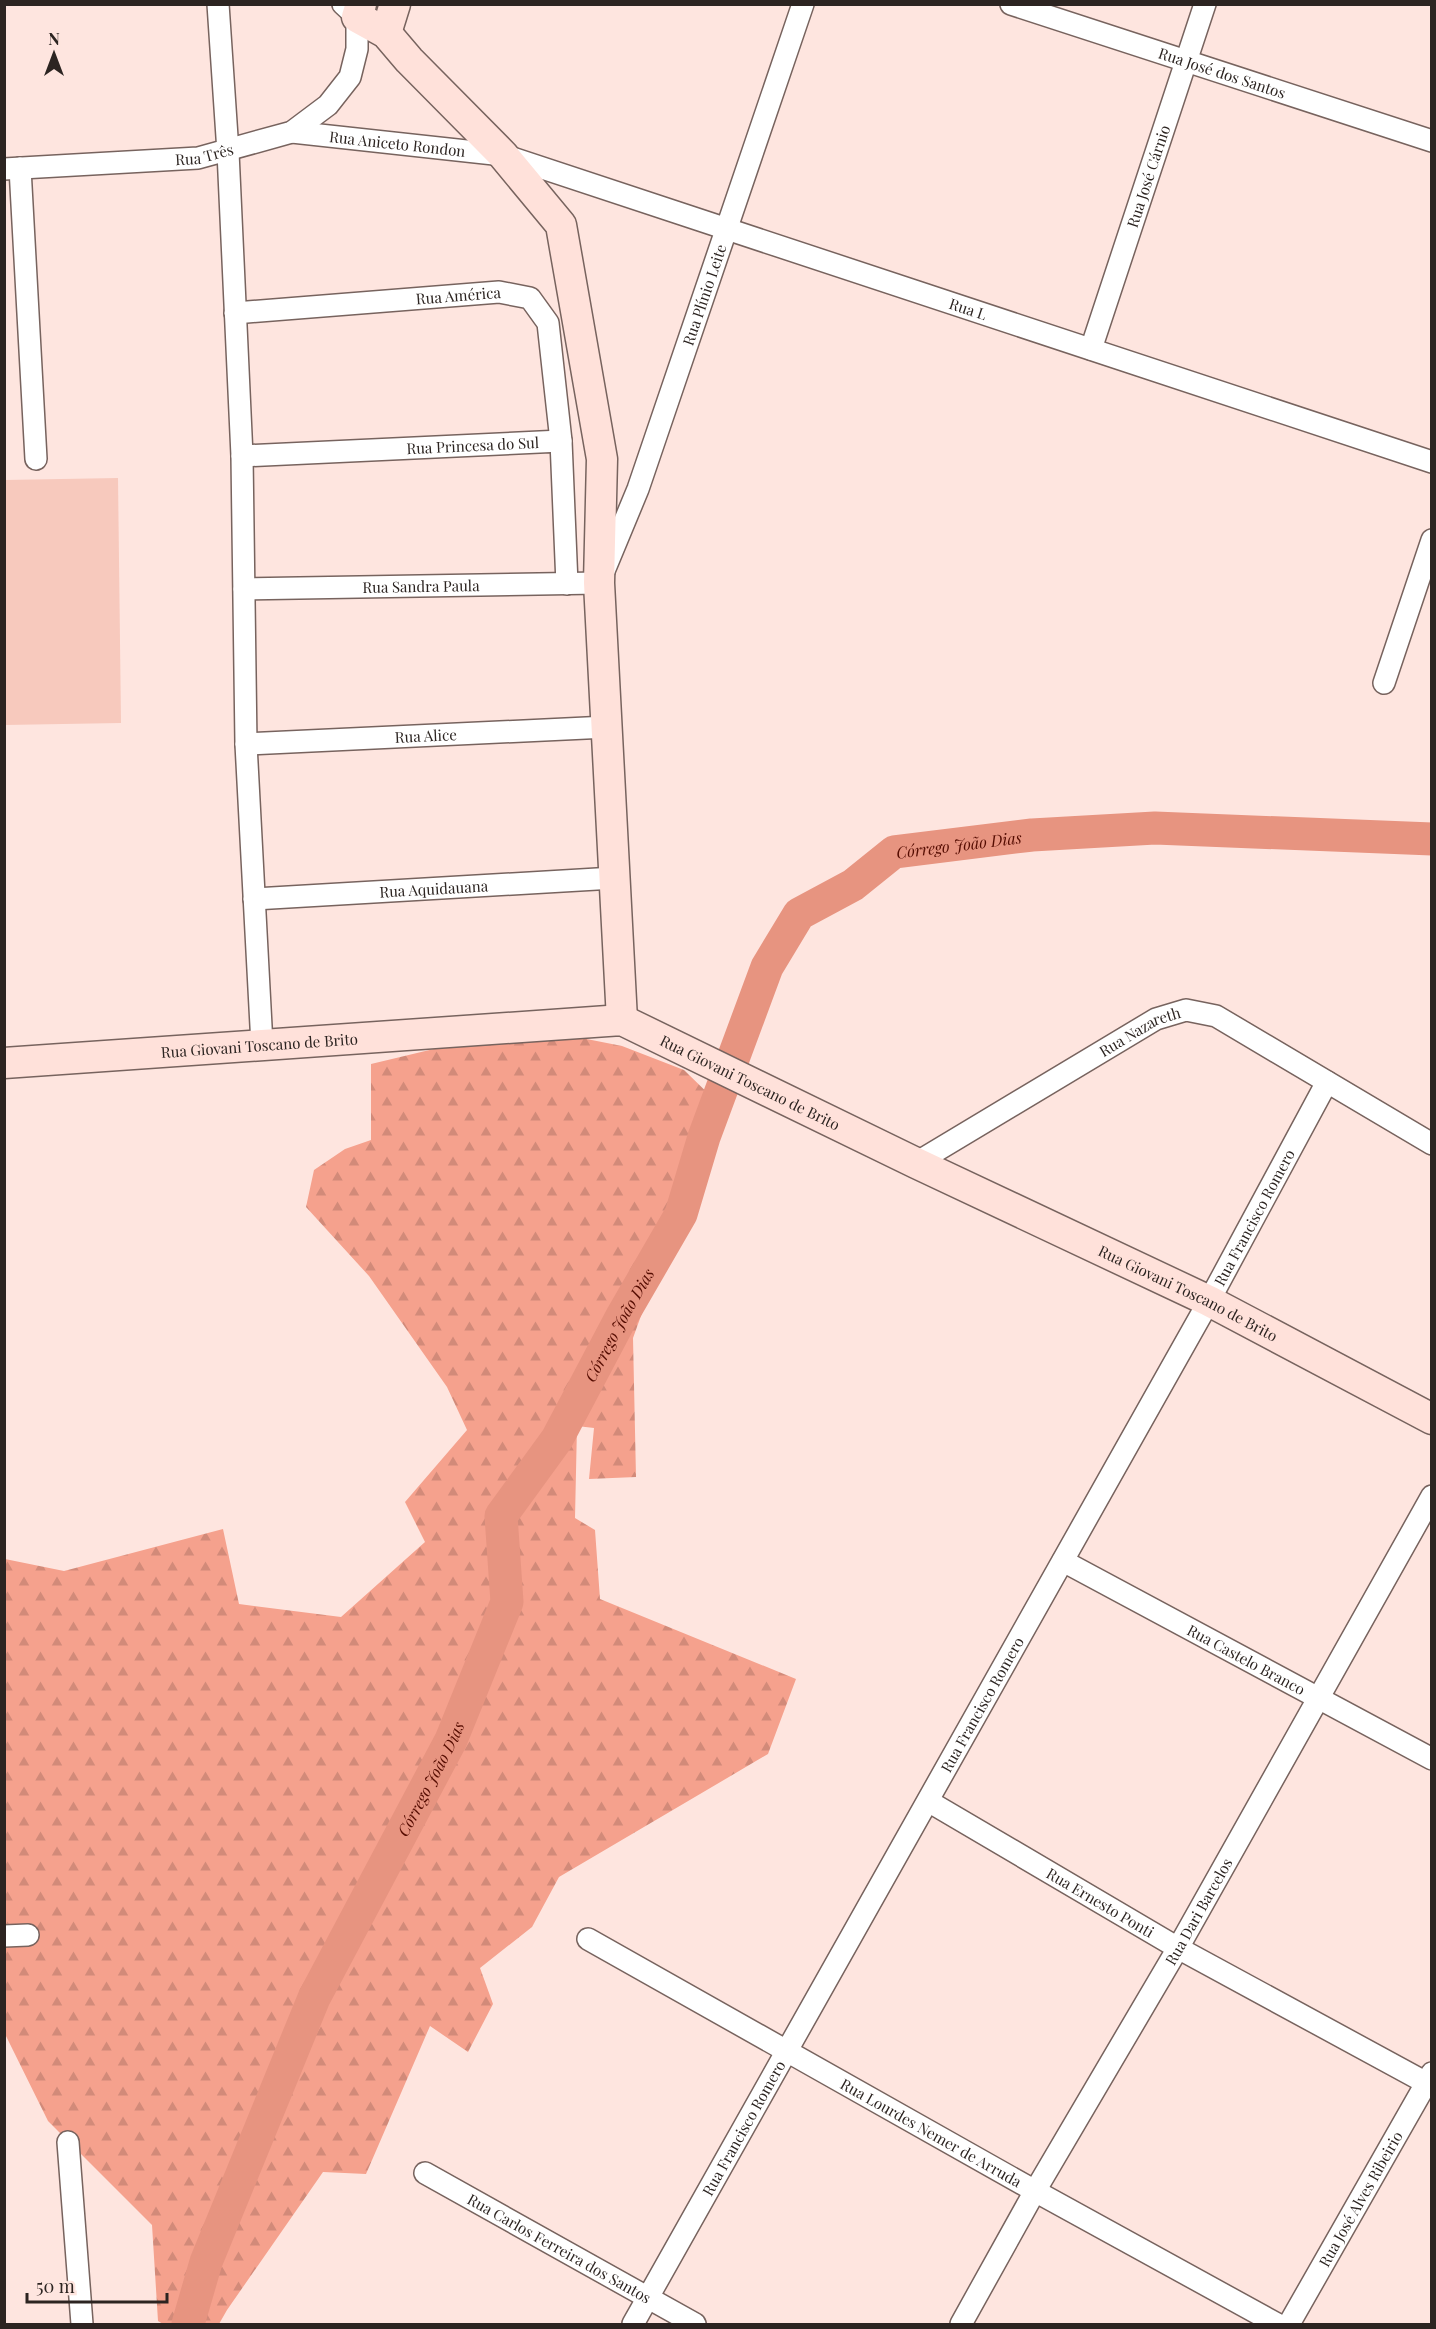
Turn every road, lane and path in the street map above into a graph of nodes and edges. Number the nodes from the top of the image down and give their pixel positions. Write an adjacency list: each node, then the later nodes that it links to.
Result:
1 (219, 4): 12 (street)
2 (395, 4): 7 (main road)
3 (803, 4): 15 (street, Rua Plínio Leite)
4 (1011, 4): 9 (street, Rua José dos Santos)
5 (1205, 4): 9 (street, Rua José Cárnio)
6 (353, 8): 7 (main road); 8 (street, Rua Três)
7 (386, 33): 8 (street); 13 (main road)
8 (357, 49): 10 (street, Rua Três)
9 (1186, 61): 11 (street, Rua José dos Santos); 17 (street, Rua José Cárnio)
10 (292, 132): 12 (street, Rua Três); 13 (street, Rua Aniceto Rondon)
11 (1431, 141)
12 (228, 152): 14 (street, Rua Três); 16 (street)
13 (503, 155): 15 (street, Rua L); 23 (main road)
14 (12, 169): 20 (street)
15 (728, 229): 17 (street, Rua L); 23 (street, Rua Plínio Leite)
16 (235, 313): 18 (street, Rua América); 19 (street)
17 (1091, 349): 21 (street, Rua L)
18 (561, 441): 19 (street, Rua Princesa do Sul); 24 (street, Rua Princesa do Sul)
19 (242, 456): 25 (street)
20 (36, 459)
21 (1431, 462)
22 (1431, 540): 26 (street)
23 (599, 583): 24 (street, Rua Sandra Paula); 27 (main road)
24 (567, 584): 25 (street, Rua Sandra Paula)
25 (244, 589): 28 (street)
26 (1384, 683)
27 (607, 728): 28 (street, Rua Alice); 29 (main road)
28 (246, 744): 30 (street)
29 (614, 878): 30 (street, Rua Aquidauana); 31 (main road)
30 (254, 899): 32 (street)
31 (622, 1020): 32 (main road, Rua Giovani Toscano de Brito); 36 (main road, Rua Giovani Toscano de Brito)
32 (262, 1045): 33 (main road, Rua Giovani Toscano de Brito)
33 (4, 1063)
34 (1327, 1082): 35 (street, Rua Nazareth); 36 (street, Rua Nazareth); 37 (street, Rua Francisco Romero)
35 (1431, 1144)
36 (916, 1163): 37 (main road, Rua Giovani Toscano de Brito)
37 (1209, 1301): 38 (main road, Rua Giovani Toscano de Brito); 40 (street, Rua Francisco Romero)
38 (1431, 1419)
39 (1431, 1496): 41 (street, Rua Dari Barcelos)
40 (1063, 1561): 41 (street, Rua Castelo Branco); 43 (street, Rua Francisco Romero)
41 (1318, 1698): 42 (street, Rua Castelo Branco); 47 (street, Rua Dari Barcelos)
42 (1431, 1759)
43 (928, 1801): 47 (street, Rua Ernesto Ponti); 48 (street, Rua Francisco Romero)
44 (28, 1935): 45 (street)
45 (4, 1936)
46 (588, 1939): 48 (street, Rua Lourdes Nemer de Arruda)
47 (1178, 1948): 49 (street, Rua Ernesto Ponti); 52 (street, Rua Dari Barcelos)
48 (787, 2051): 52 (street, Rua Lourdes Nemer de Arruda); 53 (street, Rua Francisco Romero)
49 (1430, 2081): 59 (street, Rua José Alves Ribeirio)
50 (68, 2142): 54 (street)
51 (425, 2173): 53 (street, Rua Carlos Ferreira dos Santos)
52 (1035, 2191): 57 (street, Rua Dari Barcelos); 58 (street, Rua Lourdes Nemer de Arruda)
53 (648, 2298): 55 (street, Rua Francisco Romero); 56 (street, Rua Carlos Ferreira dos Santos)
54 (82, 2325)
55 (633, 2325)
56 (695, 2325)
57 (961, 2325)
58 (1277, 2325)
59 (1288, 2325)

